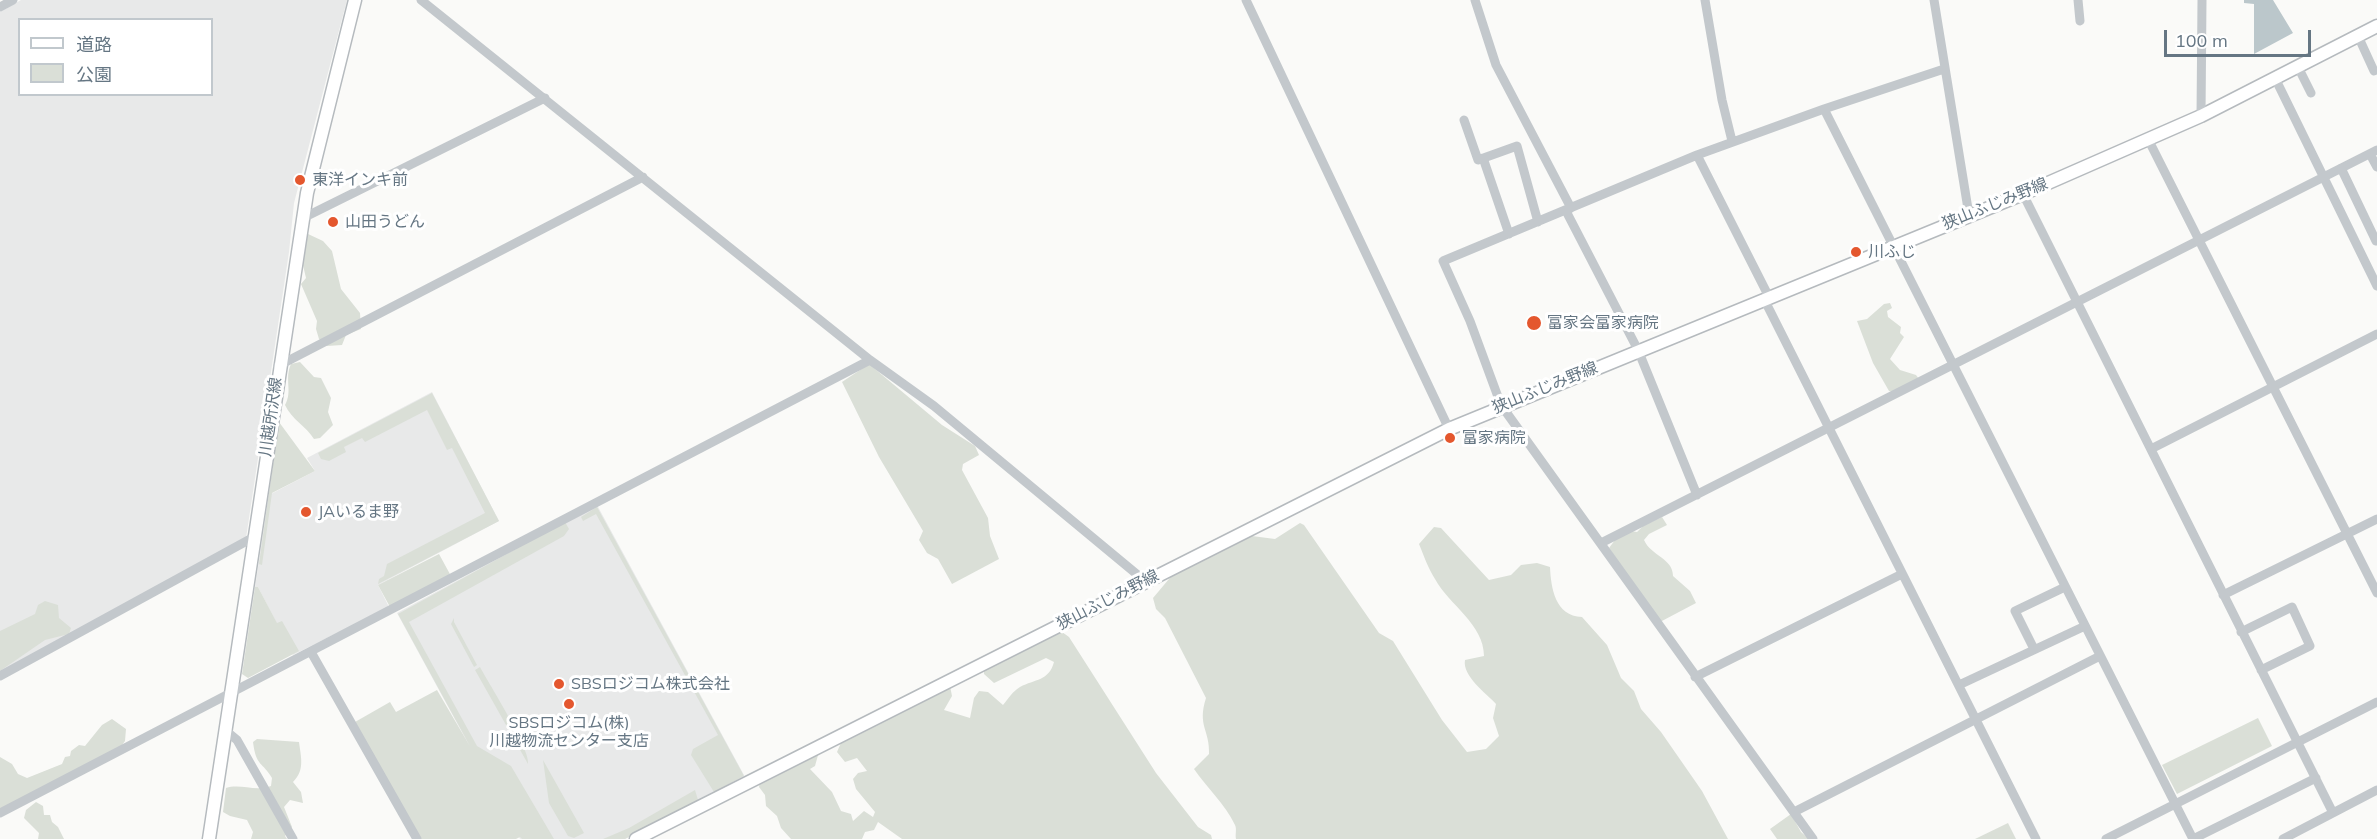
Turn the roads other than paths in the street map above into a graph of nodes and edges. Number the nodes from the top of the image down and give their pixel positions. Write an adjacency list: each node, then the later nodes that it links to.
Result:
1 (13, 0): 10 (street)
2 (355, 0): 37 (main road, 川越所沢線)
3 (421, 0): 19 (street)
4 (1246, 0): 55 (street)
5 (1475, 0): 23 (street)
6 (1704, 0): 25 (street)
7 (1934, 0): 15 (street)
8 (2078, 0): 11 (street)
9 (2202, 0): 21 (street)
10 (0, 7)
11 (2080, 21)
12 (2377, 26): 13 (main road, 狭山ふじみ野線)
13 (2358, 36): 14 (main road, 狭山ふじみ野線); 16 (street)
14 (2298, 67): 17 (main road, 狭山ふじみ野線); 18 (street)
15 (1944, 69): 20 (street); 36 (street)
16 (2374, 72)
17 (2274, 78): 21 (main road, 狭山ふじみ野線); 33 (street)
18 (2310, 93)
19 (545, 98): 32 (street); 37 (street)
20 (1824, 109): 25 (street); 42 (street)
21 (2201, 116): 24 (main road, 狭山ふじみ野線)
22 (1464, 120): 29 (street)
23 (1533, 139): 26 (street); 35 (street)
24 (2148, 139): 34 (main road, 狭山ふじみ野線); 40 (street)
25 (1732, 141): 28 (street)
26 (1516, 146): 29 (street); 38 (street)
27 (2374, 152): 30 (street); 31 (street)
28 (1697, 155): 35 (street); 45 (street)
29 (1483, 158): 39 (street)
30 (2377, 167)
31 (2342, 168): 33 (street); 41 (street)
32 (643, 177): 49 (street); 51 (street)
33 (2323, 177): 40 (street); 43 (street)
34 (2023, 194): 36 (main road, 狭山ふじみ野線); 46 (street)
35 (1568, 209): 38 (street); 48 (street)
36 (1969, 215): 42 (main road, 狭山ふじみ野線)
37 (303, 218): 51 (main road, 川越所沢線)
38 (1538, 222): 39 (street)
39 (1509, 234): 53 (street)
40 (2200, 240): 46 (street); 52 (street)
41 (2376, 241): 43 (street)
42 (1894, 246): 45 (main road, 狭山ふじみ野線); 50 (street)
43 (2359, 249): 44 (street)
44 (2377, 286)
45 (1766, 298): 48 (main road, 狭山ふじみ野線); 54 (street)
46 (2076, 302): 50 (street); 56 (street)
47 (2377, 334): 52 (street)
48 (1638, 350): 53 (main road, 狭山ふじみ野線); 57 (street)
49 (870, 360): 63 (street); 70 (street)
50 (1953, 365): 54 (street); 64 (street)
51 (279, 366): 60 (main road, 川越所沢線)
52 (2273, 385): 56 (street); 59 (street)
53 (1500, 405): 55 (main road, 狭山ふじみ野線); 61 (street)
54 (1828, 428): 57 (street); 62 (street)
55 (1449, 429): 63 (main road, 狭山ふじみ野線)
56 (2151, 449): 66 (street)
57 (1697, 495): 61 (street)
58 (2377, 519): 59 (street)
59 (2347, 534): 65 (street); 66 (street)
60 (254, 537): 73 (street); 76 (main road, 川越所沢線)
61 (1601, 543): 74 (street)
62 (1902, 574): 74 (street); 75 (street)
63 (1145, 581): 90 (main road, 狭山ふじみ野線)
64 (2065, 586): 67 (street); 69 (street)
65 (2377, 593)
66 (2223, 595): 68 (street)
67 (2085, 626): 69 (street); 71 (street)
68 (2241, 632): 72 (street); 72 (street)
69 (2034, 649): 75 (street)
70 (311, 652): 76 (street); 89 (street)
71 (2100, 656): 78 (street); 83 (street)
72 (2261, 670): 80 (street)
73 (0, 676)
74 (1695, 677): 84 (street)
75 (1959, 685): 78 (street)
76 (231, 693): 79 (main road, 川越所沢線); 85 (street)
77 (2377, 702): 80 (street)
78 (1977, 719): 84 (street); 92 (street)
79 (225, 730): 87 (main road, 川越所沢線); 88 (street)
80 (2297, 742): 81 (street); 83 (street)
81 (2316, 778): 86 (street); 94 (street)
82 (2377, 790): 86 (street)
83 (2174, 804): 93 (street); 94 (street)
84 (1794, 812): 91 (street)
85 (0, 813)
86 (2333, 813): 95 (street)
87 (209, 839)
88 (293, 839)
89 (417, 839)
90 (636, 839)
91 (1813, 839)
92 (2036, 839)
93 (2106, 839)
94 (2193, 839)
95 (2283, 839)

